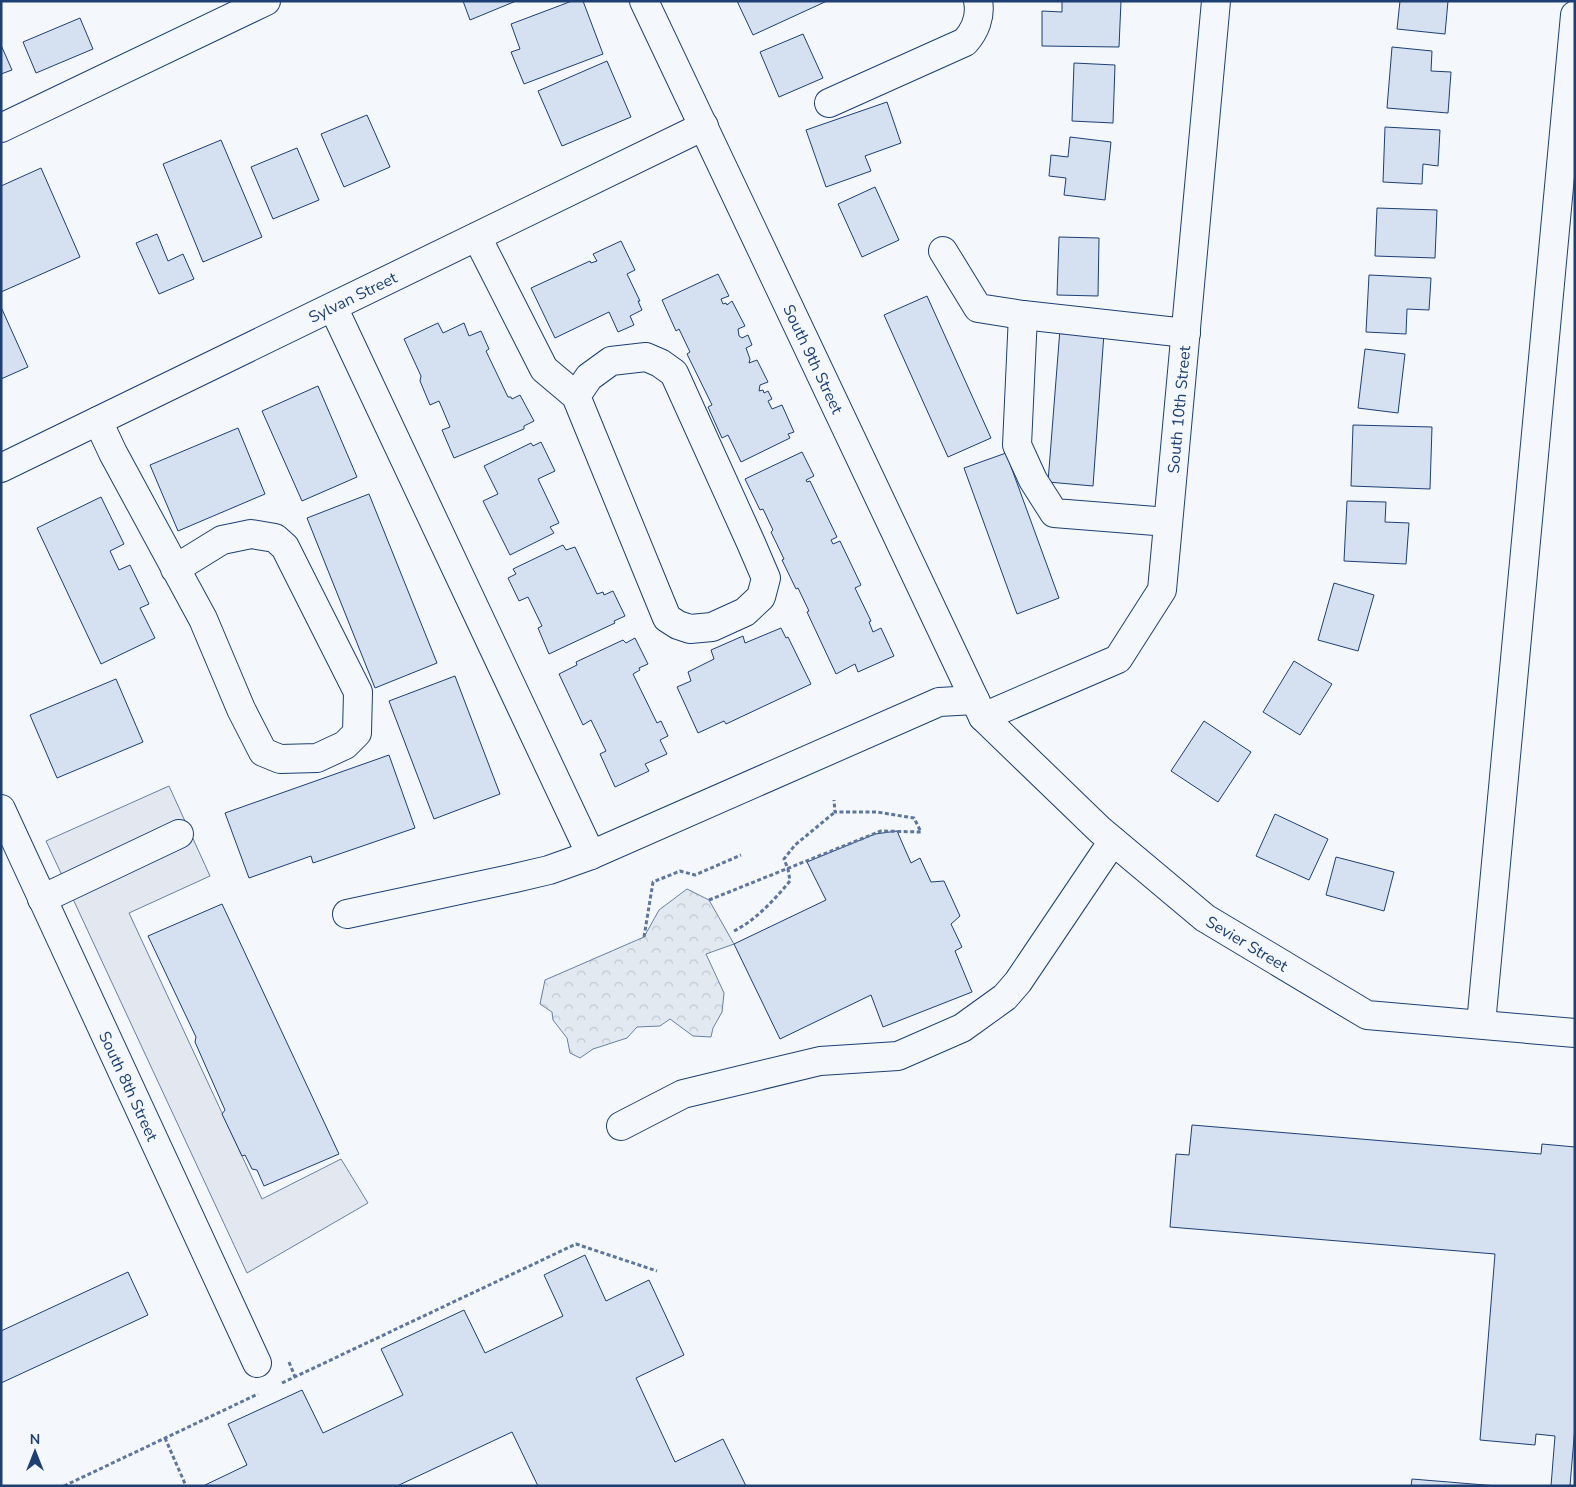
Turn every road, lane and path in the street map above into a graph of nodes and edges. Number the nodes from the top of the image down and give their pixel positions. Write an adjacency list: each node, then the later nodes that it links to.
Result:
1 (266, 1): 8 (street)
2 (644, 1): 7 (street, South 9th Street)
3 (978, 1): 6 (street)
4 (1216, 1): 13 (street, South 10th Street)
5 (1575, 15): 33 (street)
6 (829, 103)
7 (704, 126): 9 (street, Sylvan Street); 19 (street, South 9th Street)
8 (1, 128)
9 (477, 237): 11 (street, Sylvan Street); 14 (street)
10 (943, 251): 12 (street)
11 (333, 307): 15 (street, Sylvan Street); 25 (street)
12 (1023, 315): 13 (street); 17 (street)
13 (1186, 333): 17 (street, South 10th Street)
14 (576, 396): 14 (street)
15 (98, 421): 16 (street, Sylvan Street); 18 (street)
16 (1, 468)
17 (1168, 522): 19 (street, South 10th Street)
18 (175, 569): 18 (street)
19 (979, 708): 24 (street, Sevier Street); 25 (street, South 10th Street)
20 (834, 800): 22 (path)
21 (1, 809): 28 (street, South 8th Street)
22 (835, 812): 27 (path); 27 (path)
23 (179, 834): 28 (street)
24 (1113, 841): 33 (street, Sevier Street); 35 (street)
25 (591, 855): 30 (street, South 10th Street)
26 (741, 855): 32 (path)
27 (788, 869): 29 (path); 31 (path)
28 (42, 899): 38 (street, South 8th Street)
29 (709, 900)
30 (347, 914)
31 (734, 931)
32 (644, 937)
33 (1481, 1024): 34 (street, Sevier Street)
34 (1575, 1033)
35 (621, 1126)
36 (657, 1271): 39 (path)
37 (287, 1356): 39 (path)
38 (257, 1363)
39 (295, 1377): 40 (path)
40 (278, 1385)
41 (261, 1393): 42 (path)
42 (165, 1438): 43 (path); 44 (path)
43 (64, 1486)
44 (186, 1486)

